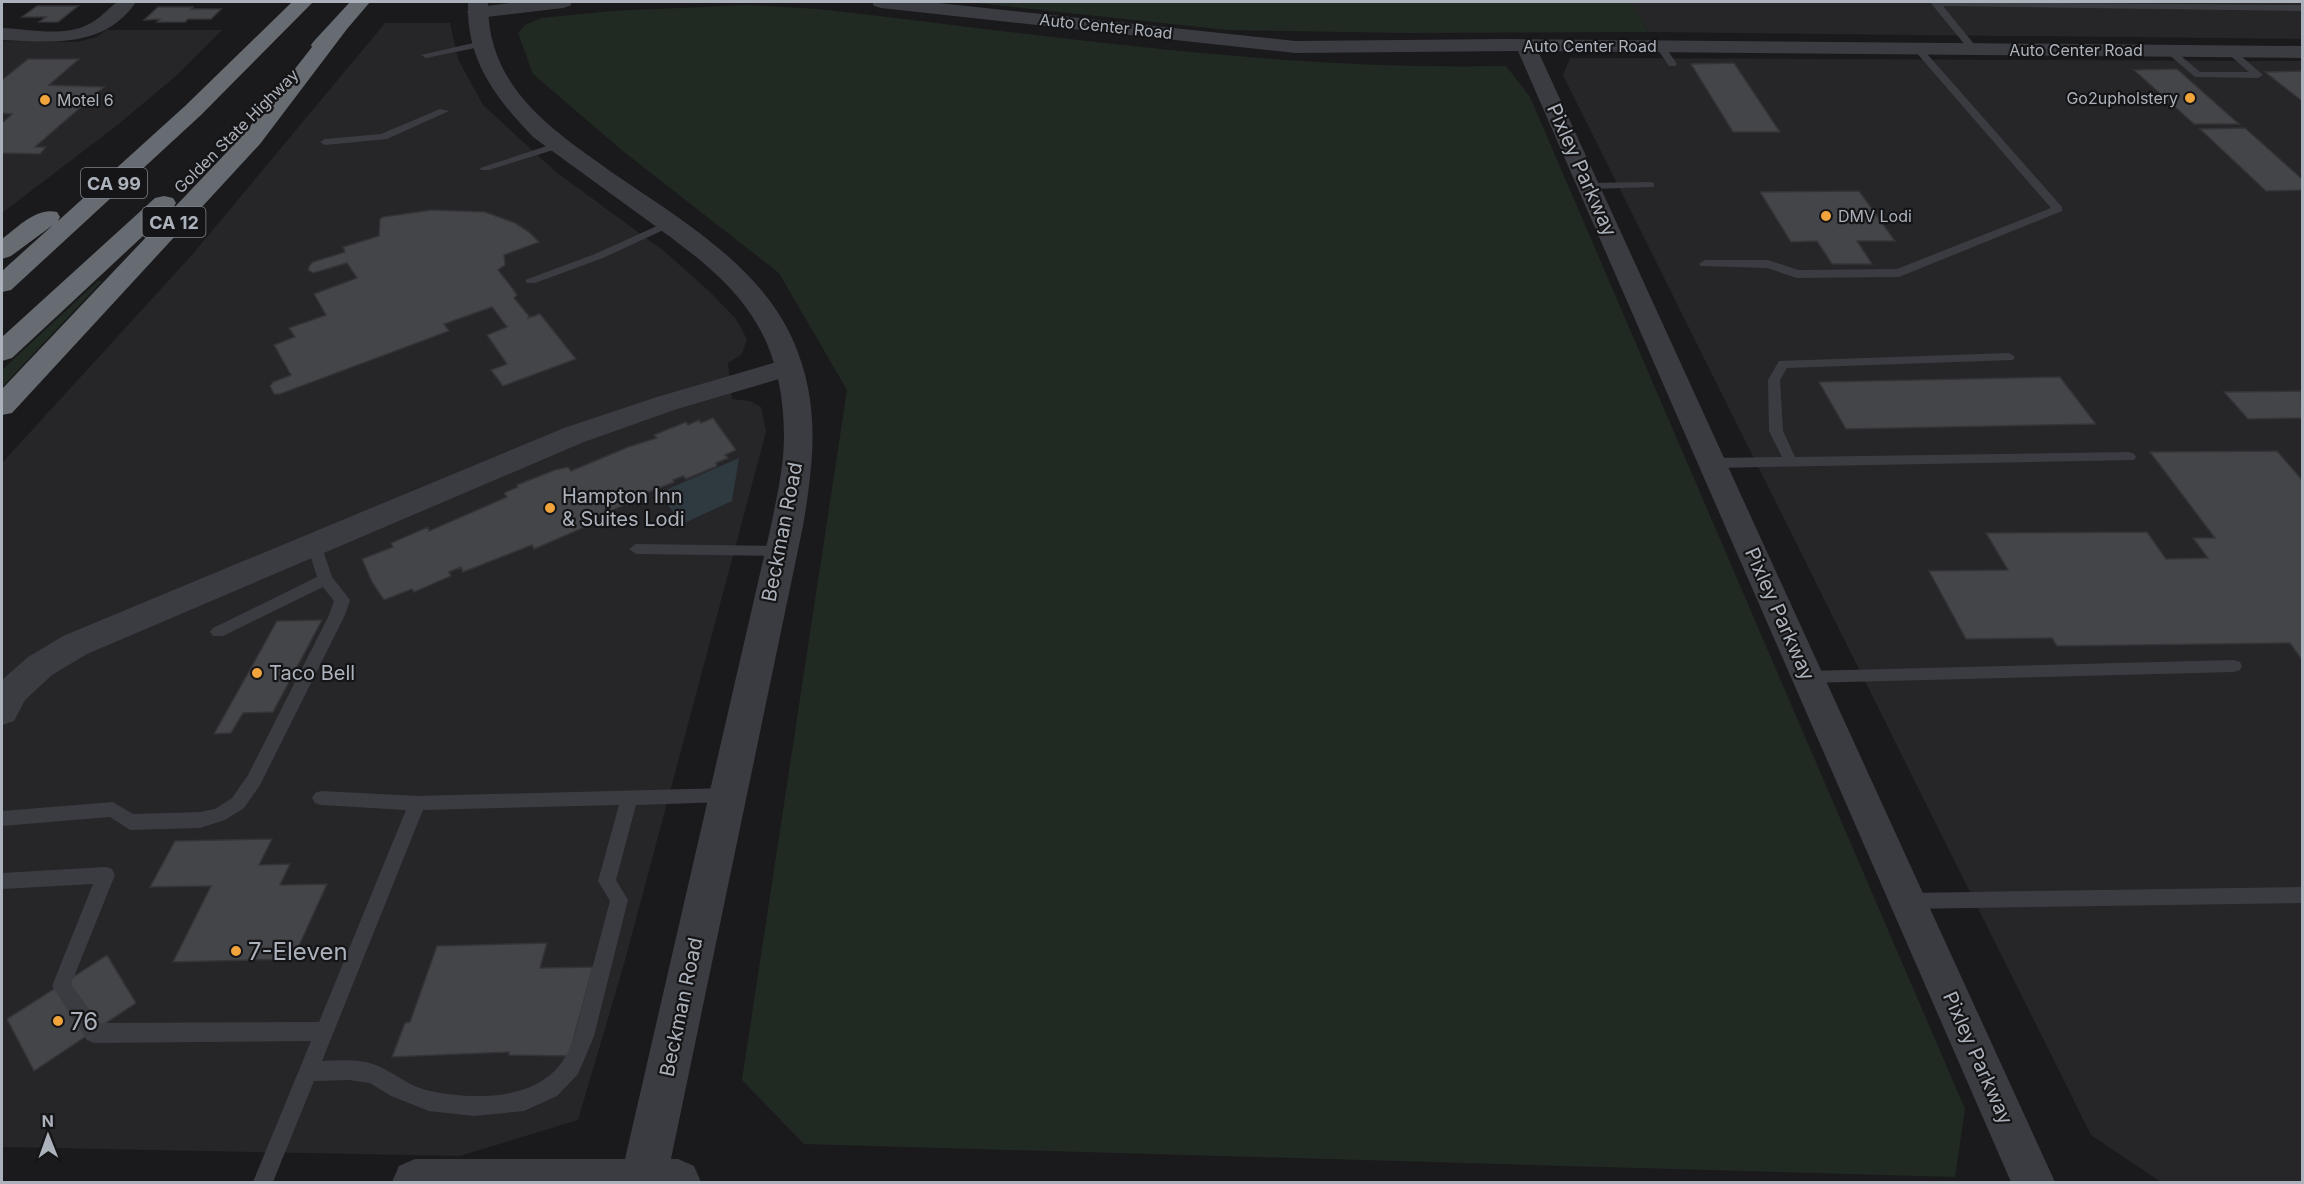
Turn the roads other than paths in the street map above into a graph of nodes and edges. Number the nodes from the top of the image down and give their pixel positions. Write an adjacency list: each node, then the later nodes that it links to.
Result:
1 (127, 2): 10 (street)
2 (303, 2): 21 (highway, CA 99)
3 (360, 2): 9 (highway, Golden State Highway / CA 99)
4 (563, 2): 7 (street)
5 (881, 2): 12 (street, Auto Center Road)
6 (1936, 2): 8 (lane); 15 (lane)
7 (478, 7): 11 (street, Beckman Road)
8 (2302, 8)
9 (337, 29): 33 (highway, Golden State Highway / CA 99); 36 (highway, CA 12)
10 (2, 34)
11 (482, 44): 19 (lane); 24 (street, Beckman Road)
12 (1526, 46): 13 (street, Auto Center Road); 27 (street, Pixley Parkway)
13 (1661, 47): 14 (street, Auto Center Road); 20 (lane)
14 (1918, 49): 15 (street, Auto Center Road); 30 (lane)
15 (1973, 49): 16 (street, Auto Center Road)
16 (2170, 51): 17 (street, Auto Center Road); 17 (lane)
17 (2230, 51): 18 (street, Auto Center Road)
18 (2302, 52)
19 (426, 56)
20 (1672, 64)
21 (224, 78): 29 (highway); 32 (highway, CA 99)
22 (444, 111): 23 (lane)
23 (325, 142)
24 (559, 145): 25 (lane); 28 (street, Beckman Road)
25 (485, 168)
26 (1650, 185): 27 (lane)
27 (1589, 186): 39 (street, Pixley Parkway)
28 (668, 224): 31 (lane); 35 (street, Beckman Road)
29 (2, 251)
30 (1705, 264)
31 (531, 280)
32 (2, 284)
33 (2, 352)
34 (2009, 357): 38 (lane)
35 (787, 368): 40 (street); 42 (street, Beckman Road)
36 (2, 406)
37 (2129, 457): 38 (lane)
38 (1791, 462): 39 (lane)
39 (1712, 463): 46 (street, Pixley Parkway)
40 (314, 544): 43 (lane); 47 (street)
41 (636, 549): 42 (lane)
42 (781, 551): 48 (street, Beckman Road)
43 (325, 579): 44 (lane); 52 (lane)
44 (218, 632)
45 (2234, 666): 46 (lane)
46 (1808, 677): 55 (street, Pixley Parkway)
47 (2, 711)
48 (726, 795): 50 (lane); 60 (street, Beckman Road)
49 (321, 798): 51 (lane)
50 (629, 798): 51 (lane); 57 (lane)
51 (417, 803): 56 (lane)
52 (2, 819)
53 (2, 881): 56 (lane)
54 (2302, 895): 55 (lane)
55 (1908, 901): 61 (street, Pixley Parkway)
56 (325, 1031): 57 (lane)
57 (309, 1071): 58 (lane)
58 (263, 1182)
59 (415, 1182): 60 (street)
60 (655, 1182)
61 (2033, 1182)

